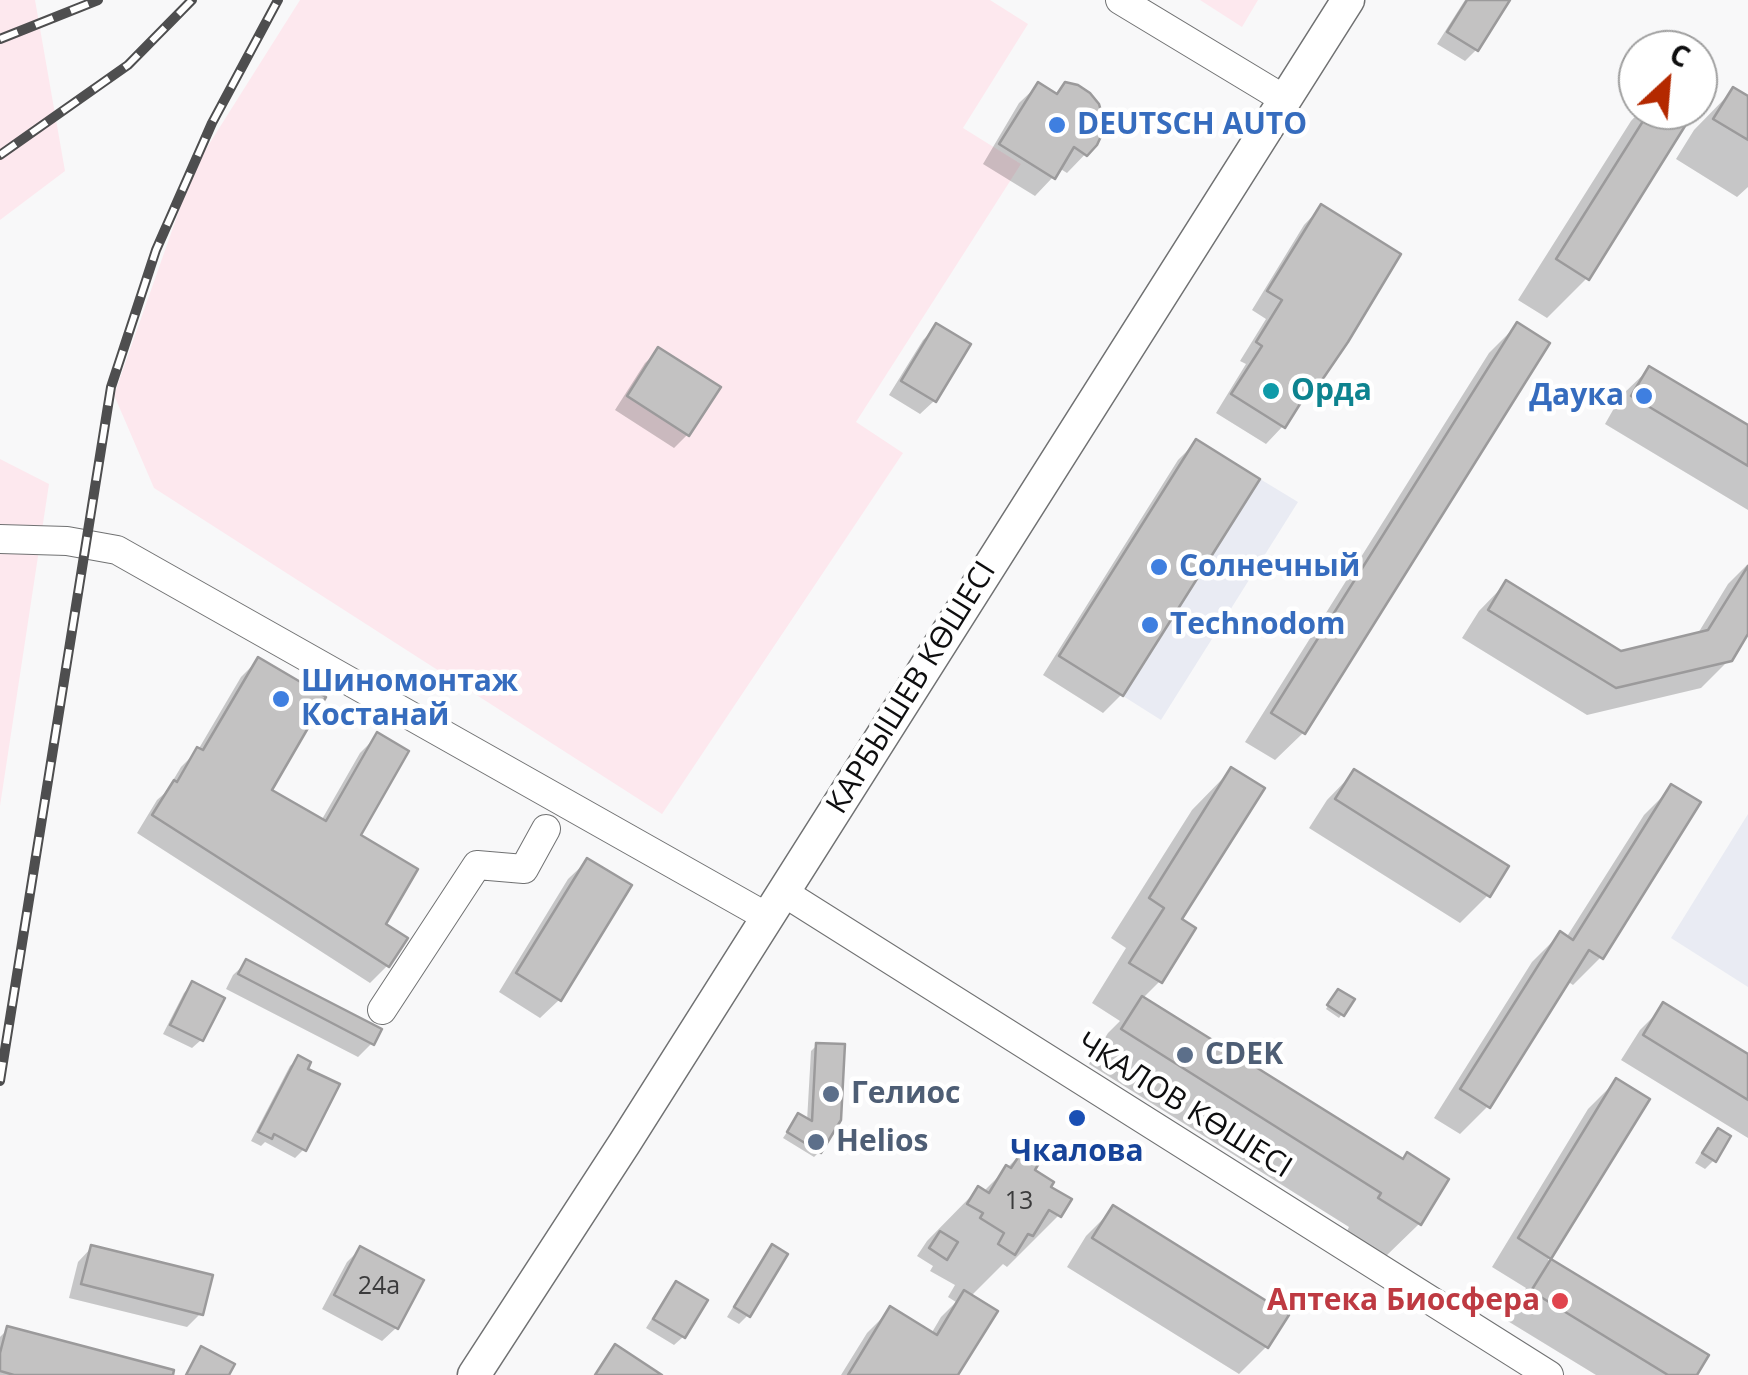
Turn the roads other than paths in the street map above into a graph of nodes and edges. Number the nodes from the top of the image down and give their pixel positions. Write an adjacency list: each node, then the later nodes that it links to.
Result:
1 (1120, 0): 3 (street)
2 (1348, 0): 3 (main road, КАРБЫШЕВ КӨШЕСІ)
3 (1284, 100): 6 (main road, КАРБЫШЕВ КӨШЕСІ)
4 (0, 539): 6 (street, ЧКАЛОВ КӨШЕСІ)
5 (546, 829): 7 (street)
6 (775, 905): 8 (main road, КАРБЫШЕВ КӨШЕСІ); 9 (street, ЧКАЛОВ КӨШЕСІ)
7 (382, 1010)
8 (474, 1375)
9 (1549, 1375)

